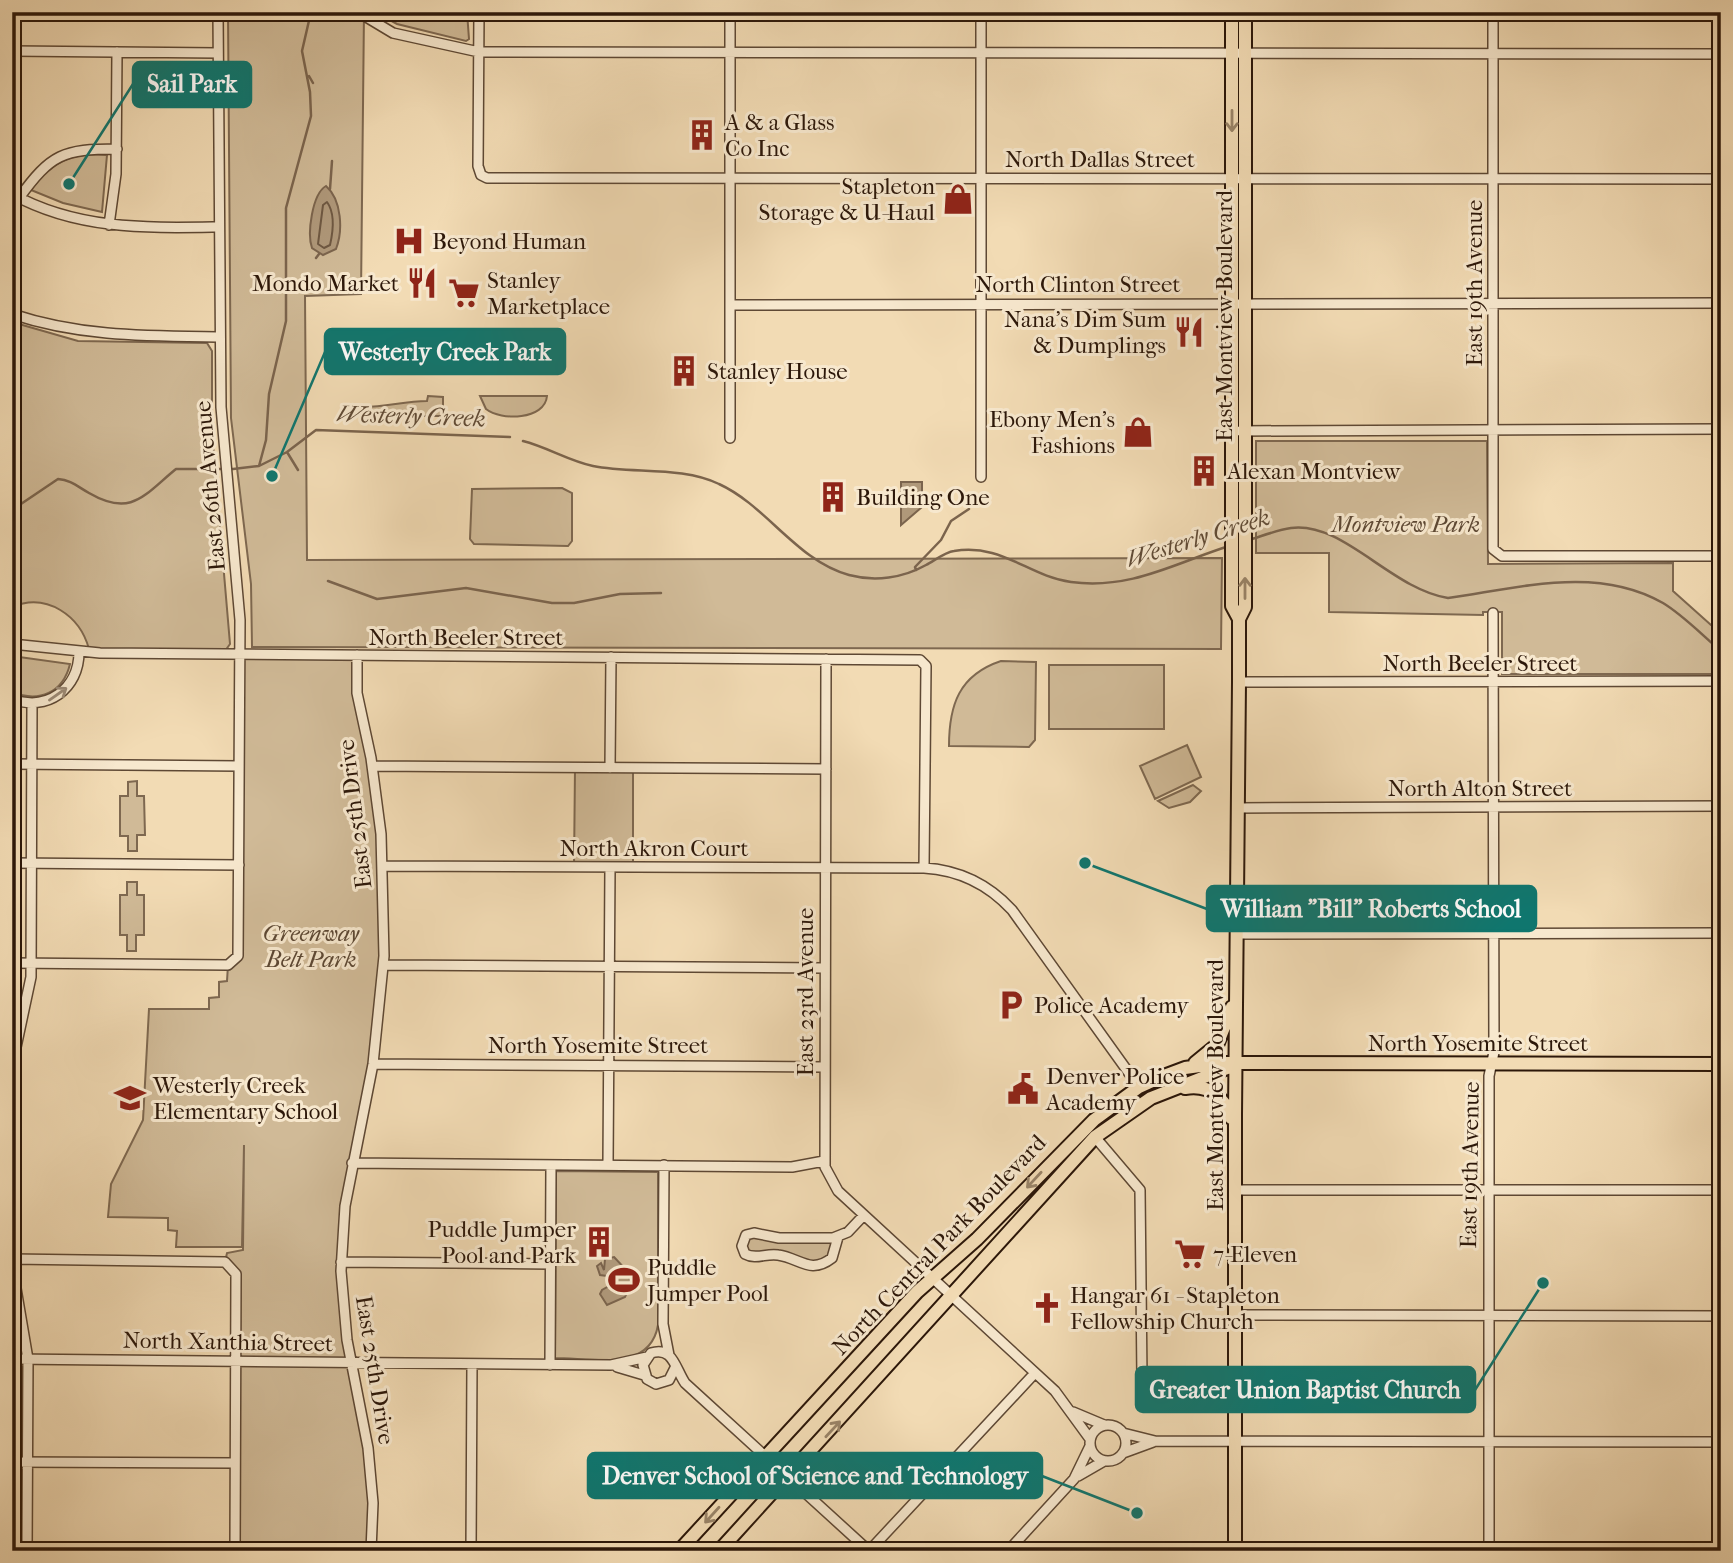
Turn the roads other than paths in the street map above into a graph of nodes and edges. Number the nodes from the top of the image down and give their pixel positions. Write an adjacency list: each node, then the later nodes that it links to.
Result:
1 (218, 12): 16 (street, East 26th Avenue)
2 (358, 12): 11 (street)
3 (479, 12): 11 (street)
4 (730, 12): 12 (street)
5 (981, 12): 13 (street)
6 (1232, 12): 14 (main road, East Montview Boulevard)
7 (1245, 12): 14 (main road, East Montview Boulevard)
8 (1493, 12): 15 (street, East 19th Avenue)
9 (12, 51): 10 (street)
10 (117, 52): 16 (street); 18 (street)
11 (479, 52): 12 (street); 20 (street, North Dallas Street)
12 (730, 52): 13 (street); 20 (street)
13 (981, 52): 14 (street); 21 (street)
14 (1238, 52): 15 (street); 22 (main road, East Montview Boulevard)
15 (1493, 52): 17 (street); 19 (street, East 19th Avenue)
16 (218, 53): 26 (street, East 26th Avenue)
17 (1721, 54)
18 (117, 149): 24 (street); 25 (street)
19 (1493, 177): 22 (street, North Dallas Street); 23 (street, North Dallas Street); 30 (street, East 19th Avenue)
20 (730, 178): 21 (street, North Dallas Street); 31 (street)
21 (981, 178): 22 (street, North Dallas Street); 28 (street)
22 (1239, 178): 29 (main road, East Montview Boulevard)
23 (1721, 178)
24 (16, 196): 25 (street)
25 (109, 225): 26 (street)
26 (218, 227): 33 (street, East 26th Avenue)
27 (1721, 303): 30 (street, North Clinton Street)
28 (981, 304): 29 (street, North Clinton Street); 31 (street, North Clinton Street); 38 (street)
29 (1238, 304): 30 (street, North Clinton Street); 36 (main road, East Montview Boulevard)
30 (1493, 304): 35 (street, East 19th Avenue)
31 (730, 305): 37 (street)
32 (12, 314): 33 (street)
33 (220, 337): 45 (street, East 26th Avenue)
34 (1721, 429): 35 (street)
35 (1494, 430): 36 (street); 40 (street, East 19th Avenue)
36 (1239, 431): 39 (main road, East Montview Boulevard)
37 (730, 438)
38 (981, 477)
39 (1238, 531): 42 (main road, East Montview Boulevard, one-way to 39); 42 (main road, East Montview Boulevard)
40 (1721, 556)
41 (1493, 613): 51 (street, East 19th Avenue)
42 (1239, 619): 50 (main road, East Montview Boulevard)
43 (12, 644): 44 (street, North Beeler Street)
44 (79, 652): 45 (street, North Beeler Street); 53 (street, one-way to 44)
45 (240, 655): 46 (street, North Beeler Street); 56 (street, East 26th Avenue)
46 (357, 655): 47 (street, North Beeler Street); 57 (street, East 25th Drive)
47 (611, 657): 48 (street, North Beeler Street); 58 (street)
48 (827, 659): 59 (street, East 23rd Avenue); 69 (street, North Beeler Street)
49 (1721, 681): 51 (street, North Beeler Street)
50 (1239, 682): 51 (street, North Beeler Street); 62 (main road, East Montview Boulevard)
51 (1494, 683): 61 (street, East 19th Avenue)
52 (12, 699): 53 (street)
53 (32, 704): 55 (street)
54 (12, 764): 55 (street)
55 (32, 764): 56 (street); 64 (street)
56 (239, 766): 65 (street, East 26th Avenue)
57 (372, 766): 58 (street); 66 (street, East 25th Drive)
58 (610, 768): 59 (street)
59 (826, 769): 68 (street, East 23rd Avenue)
60 (1721, 806): 61 (street, North Alton Street)
61 (1493, 807): 62 (street, North Alton Street); 70 (street, East 19th Avenue)
62 (1239, 808): 72 (main road, East Montview Boulevard)
63 (12, 863): 64 (street)
64 (32, 864): 65 (street); 74 (street)
65 (239, 865): 74 (street, East 26th Avenue)
66 (383, 866): 67 (street, North Akron Court); 75 (street, East 25th Drive)
67 (610, 867): 68 (street, North Akron Court); 76 (street)
68 (825, 868): 69 (street, North Akron Court); 77 (street, East 23rd Avenue)
69 (924, 868): 87 (street, North Akron Court)
70 (1493, 933): 71 (street); 72 (street); 81 (street, East 19th Avenue)
71 (1721, 933)
72 (1237, 934): 78 (main road, East Montview Boulevard)
73 (12, 964): 74 (street)
74 (32, 964): 79 (street)
75 (383, 965): 76 (street); 80 (street, East 25th Drive)
76 (609, 967): 77 (street); 84 (street)
77 (824, 968): 85 (street, East 23rd Avenue)
78 (1235, 996): 83 (main road, East Montview Boulevard); 86 (main road)
79 (13, 1064)
80 (373, 1064): 84 (street, North Yosemite Street); 92 (street, East 25th Drive)
81 (1492, 1064): 82 (main road, North Yosemite Street); 83 (main road, North Yosemite Street); 97 (street, East 19th Avenue)
82 (1721, 1064)
83 (1235, 1065): 86 (main road, North Central Park Boulevard); 88 (main road, North Central Park Boulevard); 89 (main road, East Montview Boulevard)
84 (608, 1066): 85 (street, North Yosemite Street); 94 (street)
85 (824, 1067): 91 (street, East 23rd Avenue)
86 (1185, 1068): 87 (main road, North Central Park Boulevard)
87 (1139, 1087): 105 (main road, North Central Park Boulevard, one-way to 105)
88 (1164, 1091): 89 (main road); 90 (main road, North Central Park Boulevard)
89 (1235, 1130): 96 (main road, East Montview Boulevard)
90 (1095, 1138): 106 (main road, North Central Park Boulevard); 123 (street)
91 (824, 1161): 95 (street); 99 (street, East 23rd Avenue)
92 (352, 1163): 93 (street); 102 (street, East 25th Drive)
93 (551, 1164): 94 (street); 103 (street)
94 (608, 1165): 95 (street)
95 (664, 1165): 110 (street)
96 (1235, 1190): 97 (street); 107 (main road, East Montview Boulevard)
97 (1489, 1190): 98 (street); 108 (street, East 19th Avenue)
98 (1721, 1190)
99 (864, 1215): 100 (street); 105 (street, East 23rd Avenue)
100 (838, 1237): 100 (street)
101 (12, 1259): 115 (street)
102 (341, 1262): 103 (street); 116 (street, East 25th Drive)
103 (550, 1264): 118 (street)
104 (12, 1265): 114 (street)
105 (933, 1281): 106 (street, East 23rd Avenue); 135 (main road, North Central Park Boulevard)
106 (952, 1298): 121 (street, East 23rd Avenue); 140 (main road, North Central Park Boulevard, one-way to 106)
107 (1235, 1315): 108 (street); 123 (main road, East Montview Boulevard)
108 (1489, 1316): 109 (street); 131 (street, East 19th Avenue)
109 (1721, 1316)
110 (663, 1324): 111 (street); 112 (street)
111 (649, 1355): 112 (street); 119 (street, North Xanthia Street); 122 (street)
112 (669, 1355): 120 (street)
113 (12, 1359): 114 (street, North Xanthia Street)
114 (28, 1359): 115 (street, North Xanthia Street); 138 (street)
115 (236, 1361): 116 (street, North Xanthia Street); 139 (street)
116 (351, 1363): 117 (street, North Xanthia Street); 144 (street, East 25th Drive)
117 (472, 1364): 118 (street, North Xanthia Street); 145 (street)
118 (550, 1365): 119 (street, North Xanthia Street)
119 (611, 1366): 122 (street, North Xanthia Street)
120 (675, 1368): 124 (street); 125 (street)
121 (1035, 1373): 126 (street, East 23rd Avenue); 148 (street)
122 (644, 1375): 124 (street)
123 (1235, 1378): 130 (main road, East Montview Boulevard)
124 (665, 1383): 125 (street)
125 (700, 1396): 135 (street)
126 (1072, 1411): 127 (street); 133 (street)
127 (1104, 1425): 128 (street); 133 (street)
128 (1123, 1433): 129 (street); 134 (street)
129 (1155, 1441): 130 (street); 134 (street)
130 (1235, 1441): 131 (street); 150 (main road, East Montview Boulevard)
131 (1489, 1441): 132 (street); 151 (street, East 19th Avenue)
132 (1721, 1442)
133 (1090, 1443): 136 (street); 141 (street)
134 (1123, 1453): 136 (street)
135 (765, 1456): 140 (street); 146 (main road, North Central Park Boulevard, one-way to 146)
136 (1104, 1461): 141 (street)
137 (12, 1462): 138 (street)
138 (28, 1462): 139 (street); 142 (street)
139 (235, 1463): 143 (street)
140 (787, 1478): 147 (main road, North Central Park Boulevard); 148 (street)
141 (1074, 1479): 149 (street)
142 (27, 1551)
143 (235, 1551)
144 (371, 1551)
145 (471, 1551)
146 (679, 1551)
147 (719, 1551)
148 (869, 1551)
149 (1008, 1551)
150 (1235, 1551)
151 (1489, 1551)

